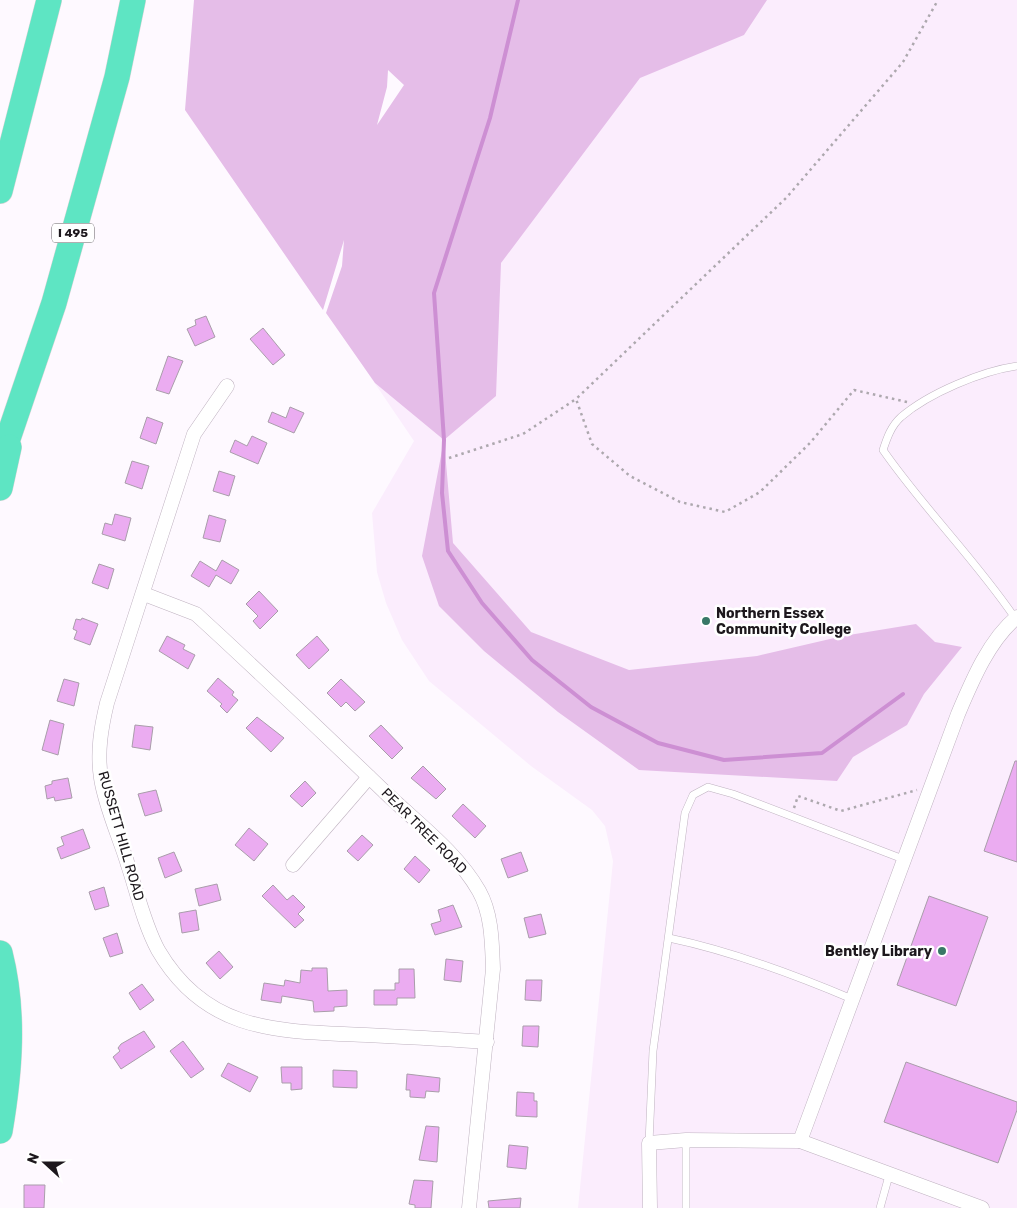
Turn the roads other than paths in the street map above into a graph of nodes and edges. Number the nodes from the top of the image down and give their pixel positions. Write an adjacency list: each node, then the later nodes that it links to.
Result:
1 (49, 0): 3 (highway)
2 (133, 0): 6 (highway, I 495)
3 (0, 191)
4 (1017, 366): 10 (lane)
5 (227, 386): 9 (street, RUSSETT HILL ROAD)
6 (14, 425): 7 (highway, I 495); 8 (highway)
7 (0, 462)
8 (0, 488)
9 (144, 594): 11 (street, PEAR TREE ROAD); 17 (street, RUSSETT HILL ROAD)
10 (1016, 618): 12 (street)
11 (369, 777): 13 (street); 17 (street, PEAR TREE ROAD)
12 (903, 859): 14 (lane); 16 (street)
13 (293, 865)
14 (669, 938): 16 (lane); 21 (lane)
15 (0, 954): 18 (highway)
16 (852, 999): 20 (street)
17 (487, 1042): 23 (street, PEAR TREE ROAD)
18 (0, 1131)
19 (686, 1140): 20 (street); 21 (street); 25 (lane)
20 (800, 1141): 22 (street)
21 (649, 1143): 24 (street)
22 (890, 1172): 26 (lane); 27 (street)
23 (469, 1208)
24 (650, 1208)
25 (686, 1208)
26 (880, 1208)
27 (982, 1208)

